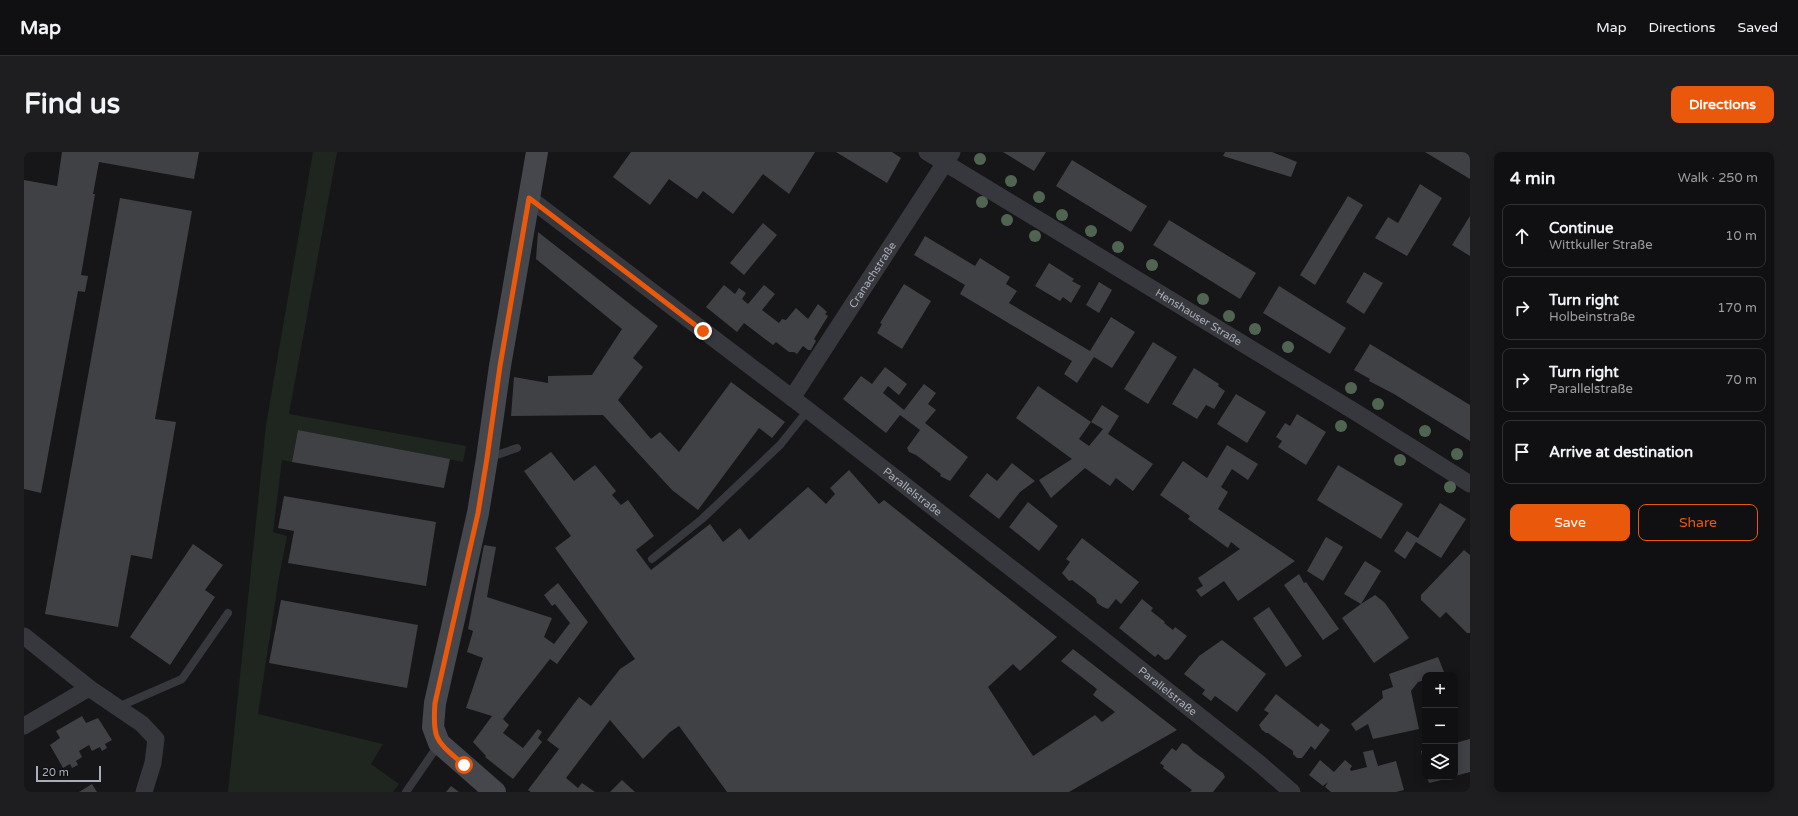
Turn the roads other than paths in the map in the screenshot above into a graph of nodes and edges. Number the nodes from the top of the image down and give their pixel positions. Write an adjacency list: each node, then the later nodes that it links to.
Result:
1 (538, 152): 4 (main road)
2 (927, 152): 3 (street, Henshauser Straße)
3 (949, 158): 5 (street, Cranachstraße); 9 (street, Henshauser Straße)
4 (529, 198): 5 (street, Parallelstraße); 8 (main road)
5 (792, 398): 6 (street, Parallelstraße)
6 (808, 410): 10 (lane); 20 (street, Parallelstraße)
7 (517, 448): 8 (lane)
8 (487, 458): 16 (main road)
9 (1470, 484)
10 (652, 559)
11 (228, 612): 14 (lane)
12 (24, 636): 13 (street)
13 (89, 688): 14 (street); 15 (street)
14 (118, 707): 17 (street)
15 (24, 726)
16 (439, 743): 18 (lane); 19 (main road)
17 (144, 792)
18 (406, 792)
19 (495, 792)
20 (1292, 792)

